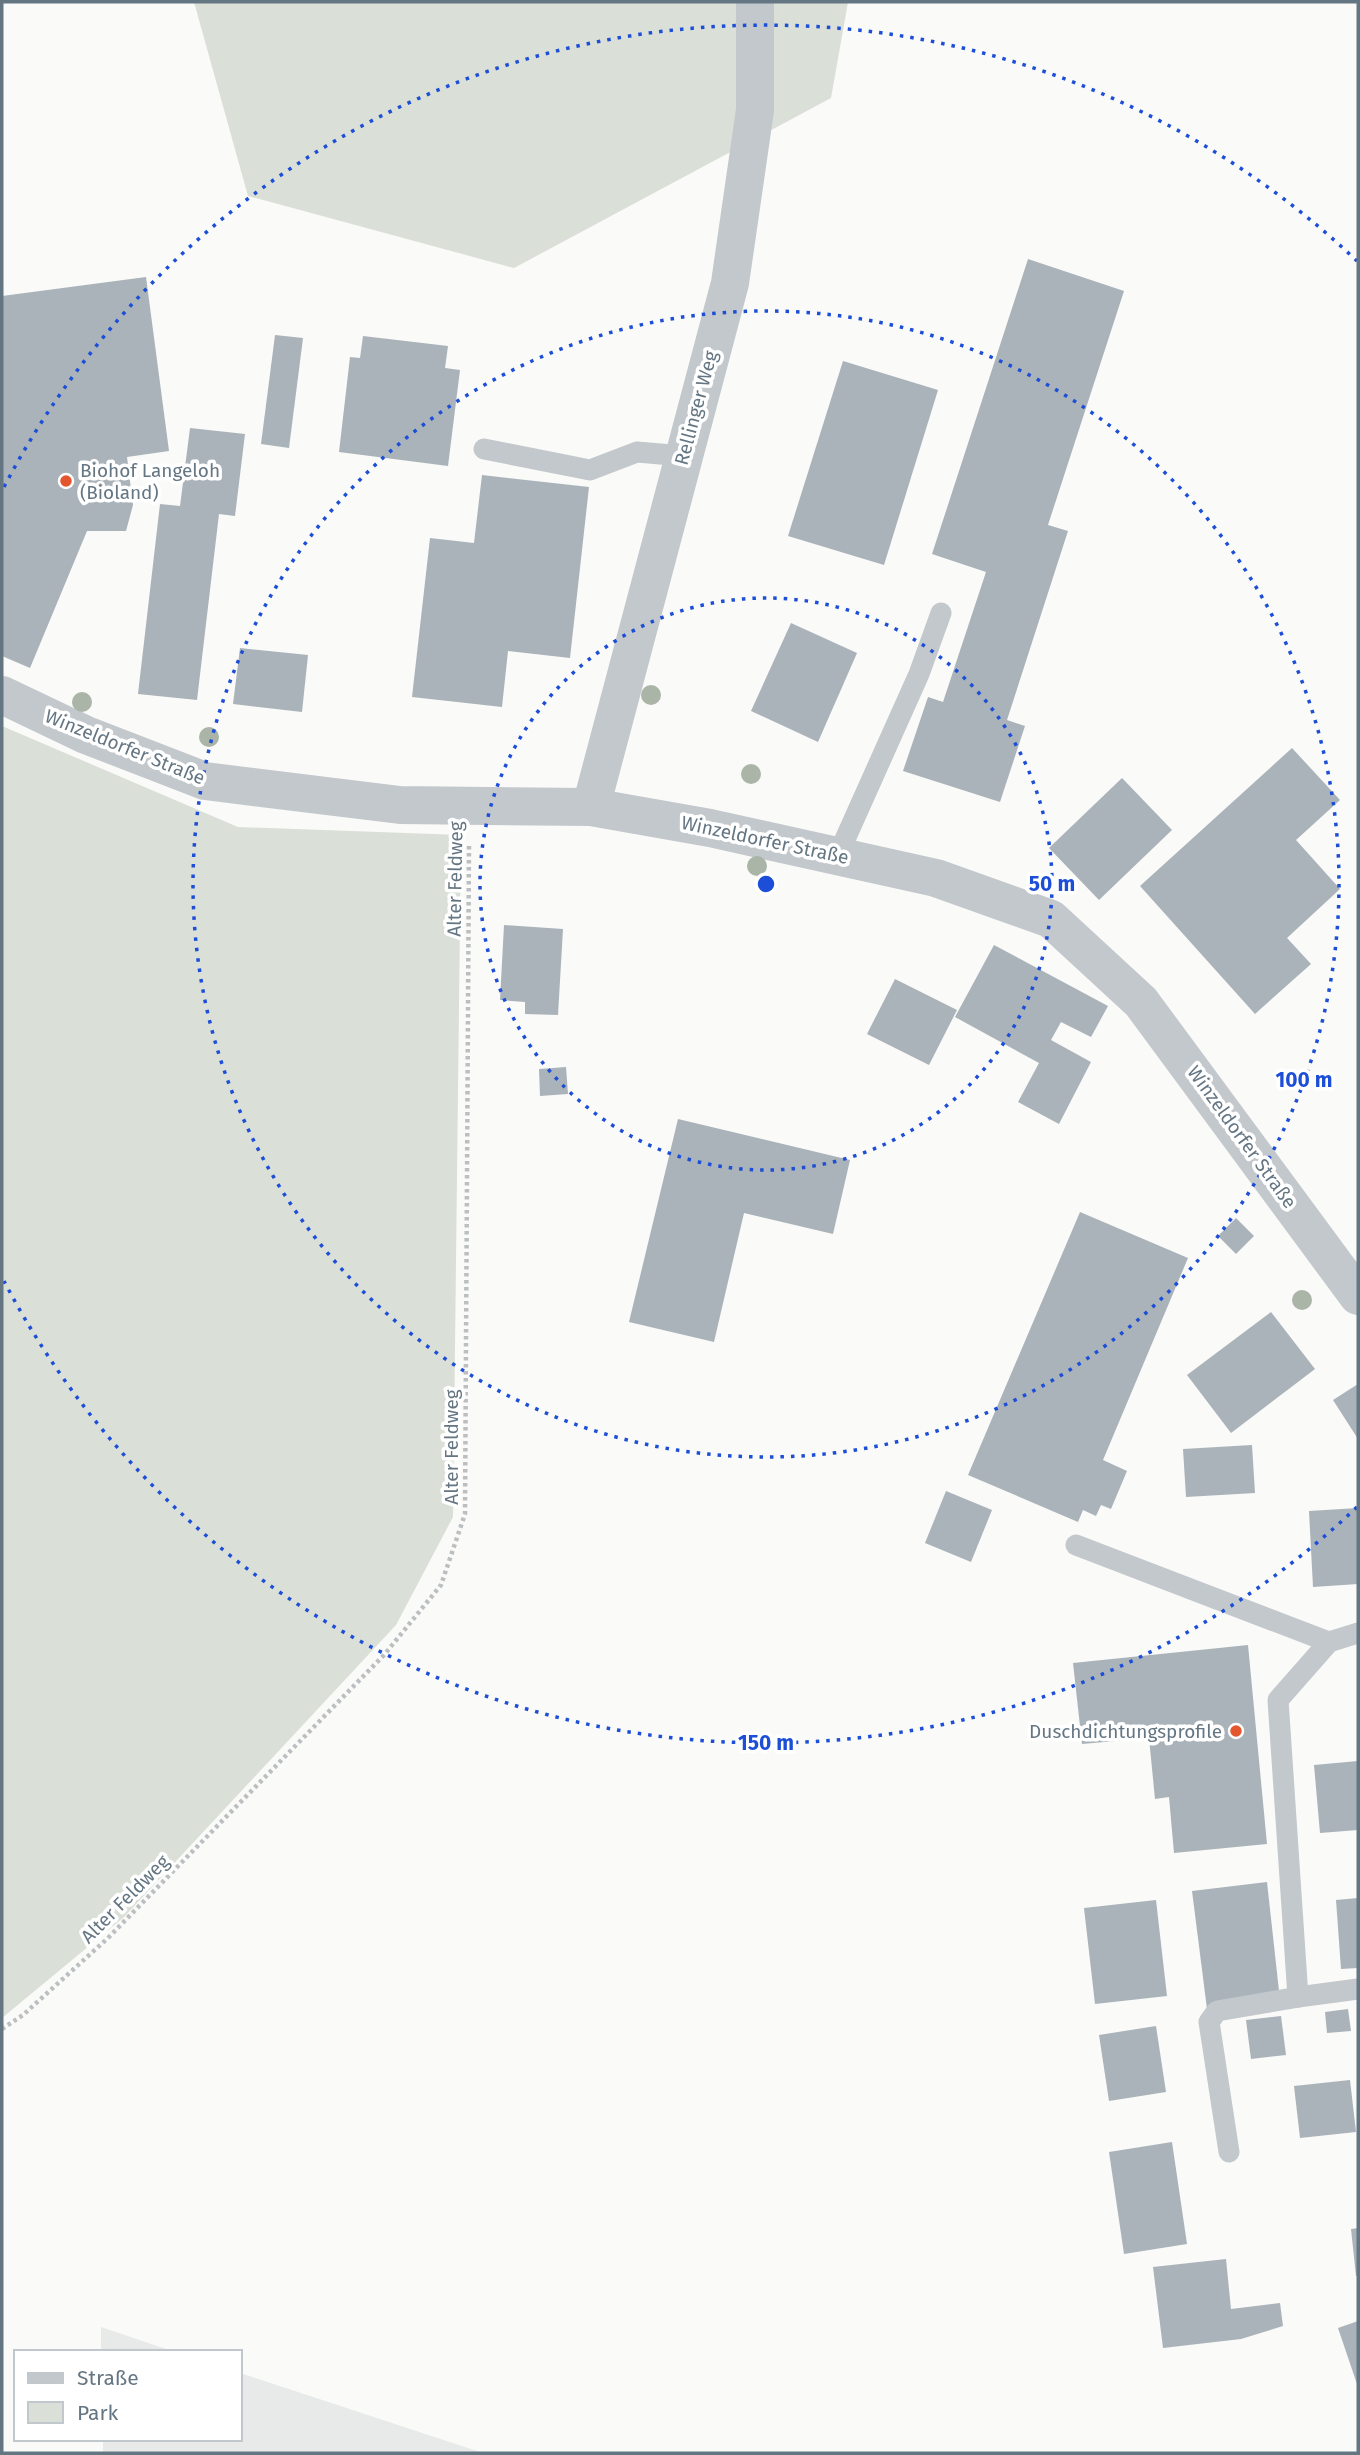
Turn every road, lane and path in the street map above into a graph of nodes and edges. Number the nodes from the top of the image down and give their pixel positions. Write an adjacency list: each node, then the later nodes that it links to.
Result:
1 (755, 2): 3 (street, Rellinger Weg)
2 (484, 449): 3 (lane)
3 (684, 456): 7 (street, Rellinger Weg)
4 (941, 612): 8 (lane)
5 (2, 695): 6 (street, Winzeldorfer Straße)
6 (470, 804): 7 (street, Winzeldorfer Straße); 15 (path, Alter Feldweg)
7 (591, 807): 8 (street, Winzeldorfer Straße)
8 (838, 855): 9 (street, Winzeldorfer Straße)
9 (1358, 1296)
10 (1076, 1545): 12 (lane)
11 (1358, 1633): 12 (lane)
12 (1329, 1642): 14 (lane)
13 (1358, 1989): 14 (lane)
14 (1299, 1997): 16 (lane)
15 (2, 2029)
16 (1229, 2152)

